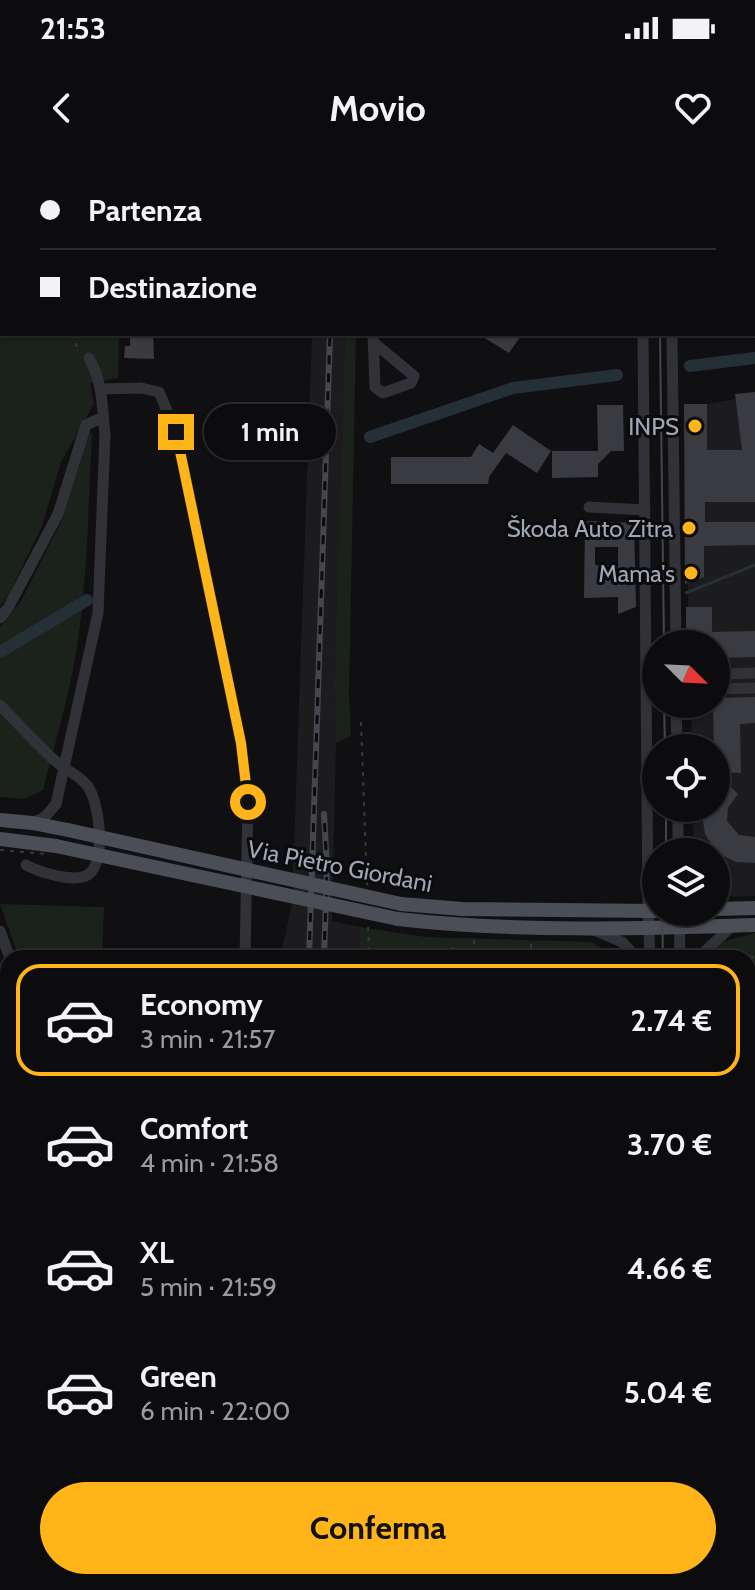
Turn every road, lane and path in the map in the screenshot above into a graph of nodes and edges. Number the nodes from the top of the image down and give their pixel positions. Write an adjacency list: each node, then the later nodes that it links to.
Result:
1 (73, 336): 5 (path)
2 (643, 336): 9 (street)
3 (672, 336): 11 (street)
4 (373, 338): 4 (street)
5 (89, 358): 6 (street)
6 (102, 389): 7 (street); 42 (street)
7 (103, 417): 10 (street); 18 (street, bridge)
8 (589, 507): 9 (street)
9 (645, 510): 22 (street)
10 (0, 618)
11 (676, 630)
12 (755, 673): 13 (street)
13 (730, 674)
14 (755, 688): 15 (street)
15 (730, 689)
16 (0, 705): 24 (street)
17 (361, 722): 25 (path)
18 (56, 804): 20 (street); 21 (street)
19 (0, 820): 20 (main road, Via Pietro Giordani)
20 (32, 823): 21 (main road, Via Pietro Giordani)
21 (68, 830): 31 (main road, Via Pietro Giordani, bridge)
22 (651, 838)
23 (0, 839): 31 (main road, Via Pietro Giordani, bridge)
24 (26, 865)
25 (367, 895)
26 (730, 907): 28 (street)
27 (730, 908): 28 (main road)
28 (733, 908): 29 (main road)
29 (755, 908)
30 (642, 911): 31 (main road, Via Pietro Giordani)
31 (399, 912): 35 (main road, Via Pietro Giordani)
32 (755, 925): 34 (main road, Via Pietro Giordani)
33 (368, 926): 43 (path)
34 (732, 926): 37 (main road, Via Pietro Giordani); 51 (street)
35 (586, 927): 36 (main road, Via Pietro Giordani); 48 (street, Via Pietro Giordani)
36 (648, 927): 37 (main road, Via Pietro Giordani); 49 (street)
37 (680, 928): 50 (street)
38 (0, 931): 41 (street)
39 (475, 932): 46 (path)
40 (532, 934): 47 (path)
41 (7, 950)
42 (245, 950)
43 (369, 950)
44 (443, 950): 45 (path)
45 (464, 950)
46 (474, 950)
47 (531, 950)
48 (630, 950)
49 (649, 950)
50 (680, 950)
51 (706, 950)

